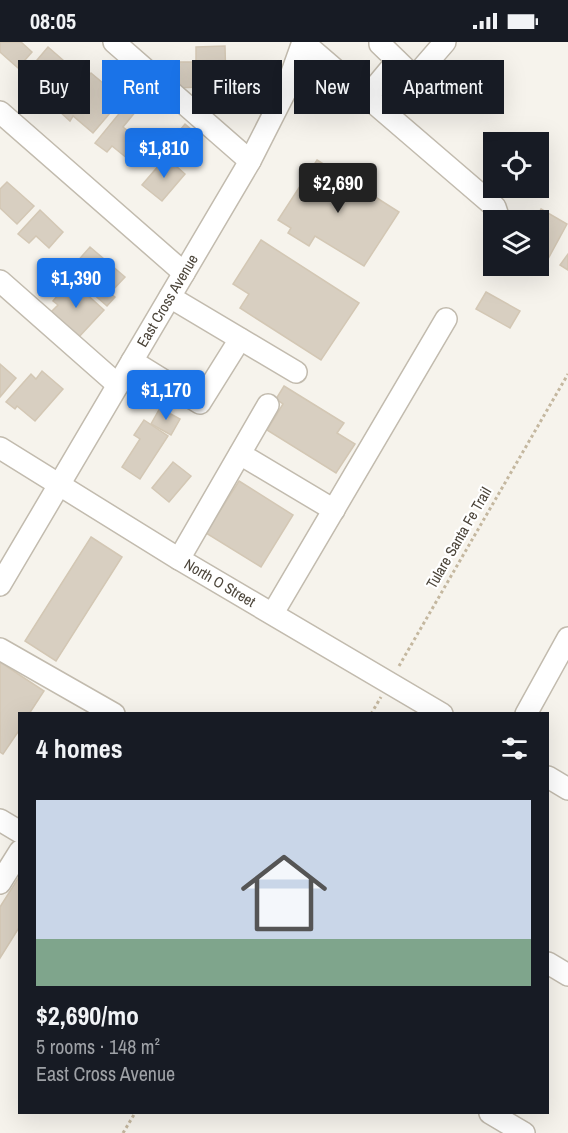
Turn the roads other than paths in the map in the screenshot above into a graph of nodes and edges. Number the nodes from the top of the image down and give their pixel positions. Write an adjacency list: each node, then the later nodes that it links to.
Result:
1 (114, 42): 12 (street)
2 (303, 42): 5 (street); 12 (street, East Cross Avenue)
3 (380, 42): 6 (street)
4 (445, 42): 7 (street)
5 (324, 60)
6 (396, 60)
7 (429, 60)
8 (382, 79): 9 (street)
9 (370, 93)
10 (370, 100): 13 (street)
11 (0, 112): 14 (street)
12 (250, 161): 14 (street, East Cross Avenue)
13 (496, 210)
14 (184, 273): 16 (street, East Cross Avenue)
15 (0, 281): 21 (street)
16 (170, 297): 18 (street); 19 (street, East Cross Avenue)
17 (446, 319): 26 (street)
18 (240, 339): 19 (street); 20 (street)
19 (132, 361): 21 (street, East Cross Avenue)
20 (296, 372)
21 (118, 385): 25 (street, East Cross Avenue)
22 (268, 405): 24 (street)
23 (0, 448): 25 (street, North O Street)
24 (240, 454): 26 (street); 27 (street)
25 (59, 486): 27 (street, North O Street); 28 (street, East Cross Avenue)
26 (334, 510): 29 (street)
27 (179, 559): 29 (street, North O Street)
28 (0, 585)
29 (273, 613): 32 (street, North O Street)
30 (568, 638): 35 (street)
31 (0, 649): 33 (street)
32 (407, 705): 34 (street, North O Street)
33 (110, 712)
34 (434, 712)
35 (527, 712)
36 (549, 778): 37 (street)
37 (568, 789)
38 (0, 820): 39 (street)
39 (18, 831)
40 (18, 854): 41 (street)
41 (0, 883)
42 (549, 964): 43 (street)
43 (568, 975)
44 (492, 1114): 45 (street)
45 (524, 1133)

